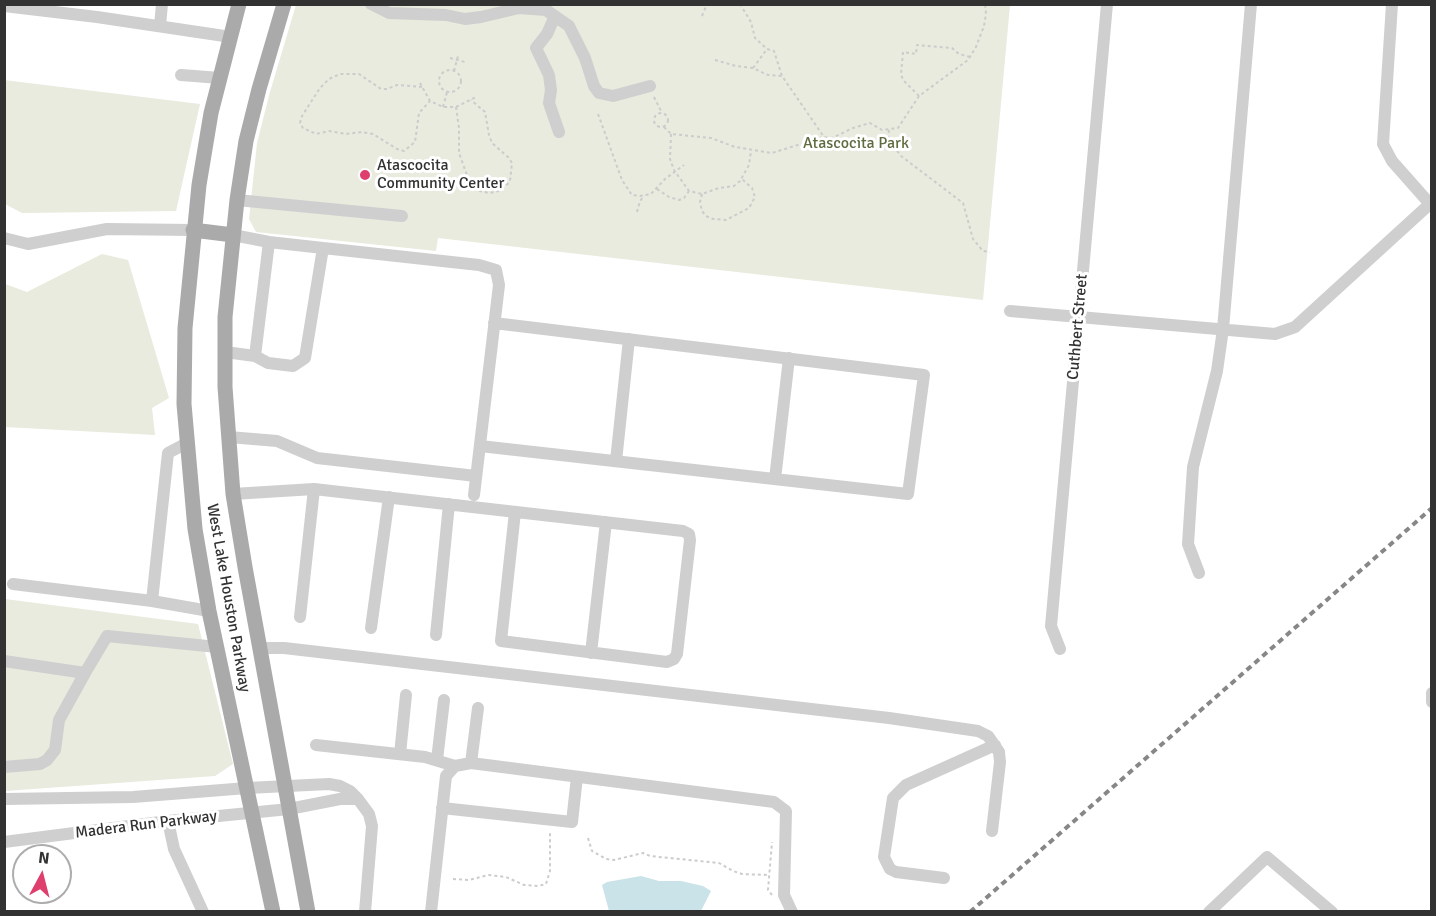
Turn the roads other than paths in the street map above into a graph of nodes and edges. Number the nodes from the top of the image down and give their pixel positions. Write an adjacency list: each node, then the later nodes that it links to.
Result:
1 (162, 4): 12 (street)
2 (239, 4): 13 (main road, West Lake Houston Parkway)
3 (284, 4): 18 (main road, West Lake Houston Parkway)
4 (371, 4): 10 (street)
5 (427, 4): 10 (street)
6 (1107, 4): 27 (street, Cuthbert Street)
7 (1251, 4): 29 (street)
8 (1392, 4): 19 (street)
9 (4, 6): 12 (street)
10 (435, 16): 11 (street)
11 (555, 16): 16 (street); 17 (street)
12 (160, 26): 13 (street)
13 (231, 37): 15 (main road, West Lake Houston Parkway)
14 (181, 75): 15 (street)
15 (220, 78): 21 (main road, West Lake Houston Parkway)
16 (650, 86)
17 (559, 132)
18 (237, 200): 20 (street); 22 (main road, West Lake Houston Parkway)
19 (1430, 203): 29 (street)
20 (402, 216)
21 (193, 230): 22 (main road); 23 (street); 35 (main road, West Lake Houston Parkway)
22 (233, 235): 24 (street); 31 (main road, West Lake Houston Parkway)
23 (4, 238)
24 (269, 242): 25 (street); 32 (street)
25 (323, 248): 28 (street); 32 (street)
26 (1010, 311): 27 (street)
27 (1079, 317): 29 (street); 56 (street, Cuthbert Street)
28 (494, 323): 30 (street); 36 (street)
29 (1223, 329): 47 (street)
30 (629, 339): 33 (street); 37 (street)
31 (225, 352): 32 (street); 34 (main road, West Lake Houston Parkway)
32 (255, 356)
33 (789, 358): 39 (street); 39 (street)
34 (229, 437): 38 (street); 41 (main road, West Lake Houston Parkway)
35 (187, 443): 49 (street); 50 (main road, West Lake Houston Parkway)
36 (480, 446): 37 (street); 38 (street)
37 (616, 461): 39 (street)
38 (476, 476): 42 (street)
39 (775, 479)
40 (314, 489): 41 (street); 43 (street); 51 (street)
41 (233, 494): 55 (main road, West Lake Houston Parkway)
42 (474, 495)
43 (389, 497): 44 (street); 52 (street)
44 (449, 504): 45 (street); 53 (street)
45 (515, 512): 46 (street); 57 (street)
46 (606, 522): 57 (street); 57 (street)
47 (1199, 573)
48 (13, 584): 49 (street)
49 (152, 601): 50 (street)
50 (209, 611): 54 (main road, West Lake Houston Parkway)
51 (300, 617)
52 (371, 628)
53 (436, 635)
54 (217, 647): 59 (street); 72 (main road, West Lake Houston Parkway)
55 (261, 648): 64 (street); 71 (main road, West Lake Houston Parkway)
56 (1060, 649)
57 (591, 653)
58 (4, 661): 59 (street)
59 (85, 674): 69 (street)
60 (406, 695): 65 (street)
61 (444, 700): 66 (street)
62 (478, 708): 67 (street)
63 (316, 745): 65 (street)
64 (995, 745): 79 (street); 81 (street)
65 (400, 754): 66 (street)
66 (437, 760): 68 (street)
67 (471, 763): 68 (street); 70 (street)
68 (455, 766): 75 (street)
69 (4, 767)
70 (577, 777): 75 (street); 87 (street)
71 (284, 786): 72 (street, Madera Run Parkway); 73 (street, Madera Run Parkway); 76 (main road, West Lake Houston Parkway)
72 (247, 788): 74 (street, Madera Run Parkway); 77 (main road, West Lake Houston Parkway)
73 (358, 799): 76 (street, Madera Run Parkway); 85 (street)
74 (4, 800)
75 (442, 808): 86 (street)
76 (289, 809): 77 (street, Madera Run Parkway); 84 (main road, West Lake Houston Parkway)
77 (251, 813): 78 (street, Madera Run Parkway); 83 (main road, West Lake Houston Parkway)
78 (168, 821): 80 (street, Madera Run Parkway); 82 (street)
79 (992, 831)
80 (4, 842)
81 (944, 878)
82 (203, 912)
83 (273, 912)
84 (308, 912)
85 (365, 912)
86 (431, 912)
87 (792, 912)
88 (1209, 912): 89 (street)
89 (1332, 912)

